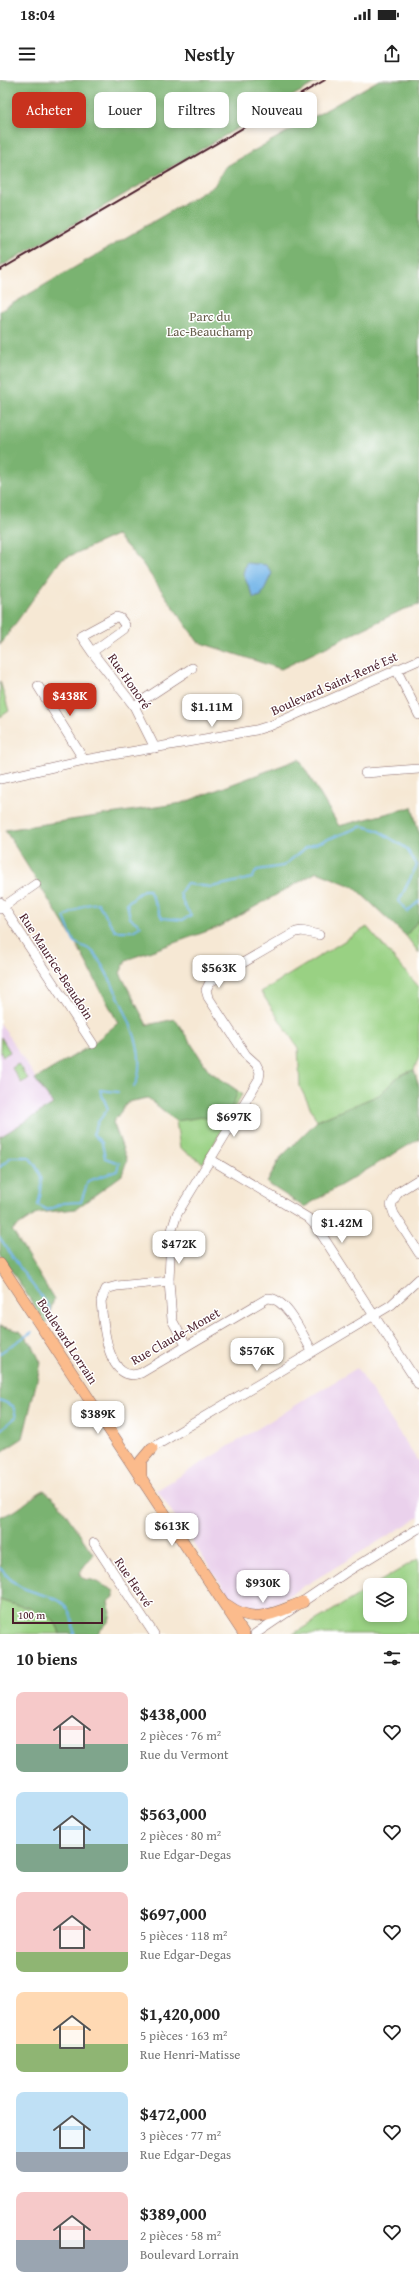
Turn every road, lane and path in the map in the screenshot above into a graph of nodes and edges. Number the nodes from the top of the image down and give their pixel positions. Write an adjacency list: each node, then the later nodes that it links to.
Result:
1 (92, 652): 1 (street, Rue Honoré); 6 (street, Rue Honoré)
2 (419, 660): 4 (street, Boulevard Saint-René Est)
3 (192, 668): 6 (street)
4 (396, 669): 7 (street); 8 (street, Boulevard Saint-René Est)
5 (38, 686): 9 (street)
6 (134, 706): 8 (street, Rue Honoré)
7 (419, 714)
8 (156, 748): 9 (street, Boulevard Saint-René Est)
9 (84, 760): 12 (street, Boulevard Saint-René Est)
10 (419, 768): 11 (street)
11 (365, 774)
12 (0, 778)
13 (36, 884): 14 (street)
14 (1, 906): 16 (street, Rue Maurice-Beaudoin)
15 (319, 935): 17 (street)
16 (93, 1044)
17 (210, 1159): 22 (street); 23 (street)
18 (419, 1179): 19 (street)
19 (419, 1253)
20 (0, 1264): 27 (main road, Boulevard Lorrain)
21 (419, 1279): 23 (street)
22 (169, 1281): 24 (street); 24 (street, Rue Claude-Monet)
23 (374, 1315): 25 (street); 26 (street)
24 (186, 1345): 25 (street, Rue Claude-Monet)
25 (312, 1351): 28 (street)
26 (419, 1385)
27 (120, 1448): 28 (main road); 29 (main road, Boulevard Lorrain)
28 (152, 1448): 29 (main road)
29 (141, 1479): 32 (main road, Boulevard Lorrain)
30 (419, 1528): 33 (street)
31 (94, 1543): 34 (street, Rue Hervé)
32 (222, 1602): 33 (main road); 35 (main road, Boulevard Lorrain)
33 (303, 1602): 36 (street)
34 (154, 1634)
35 (244, 1634)
36 (255, 1634)

